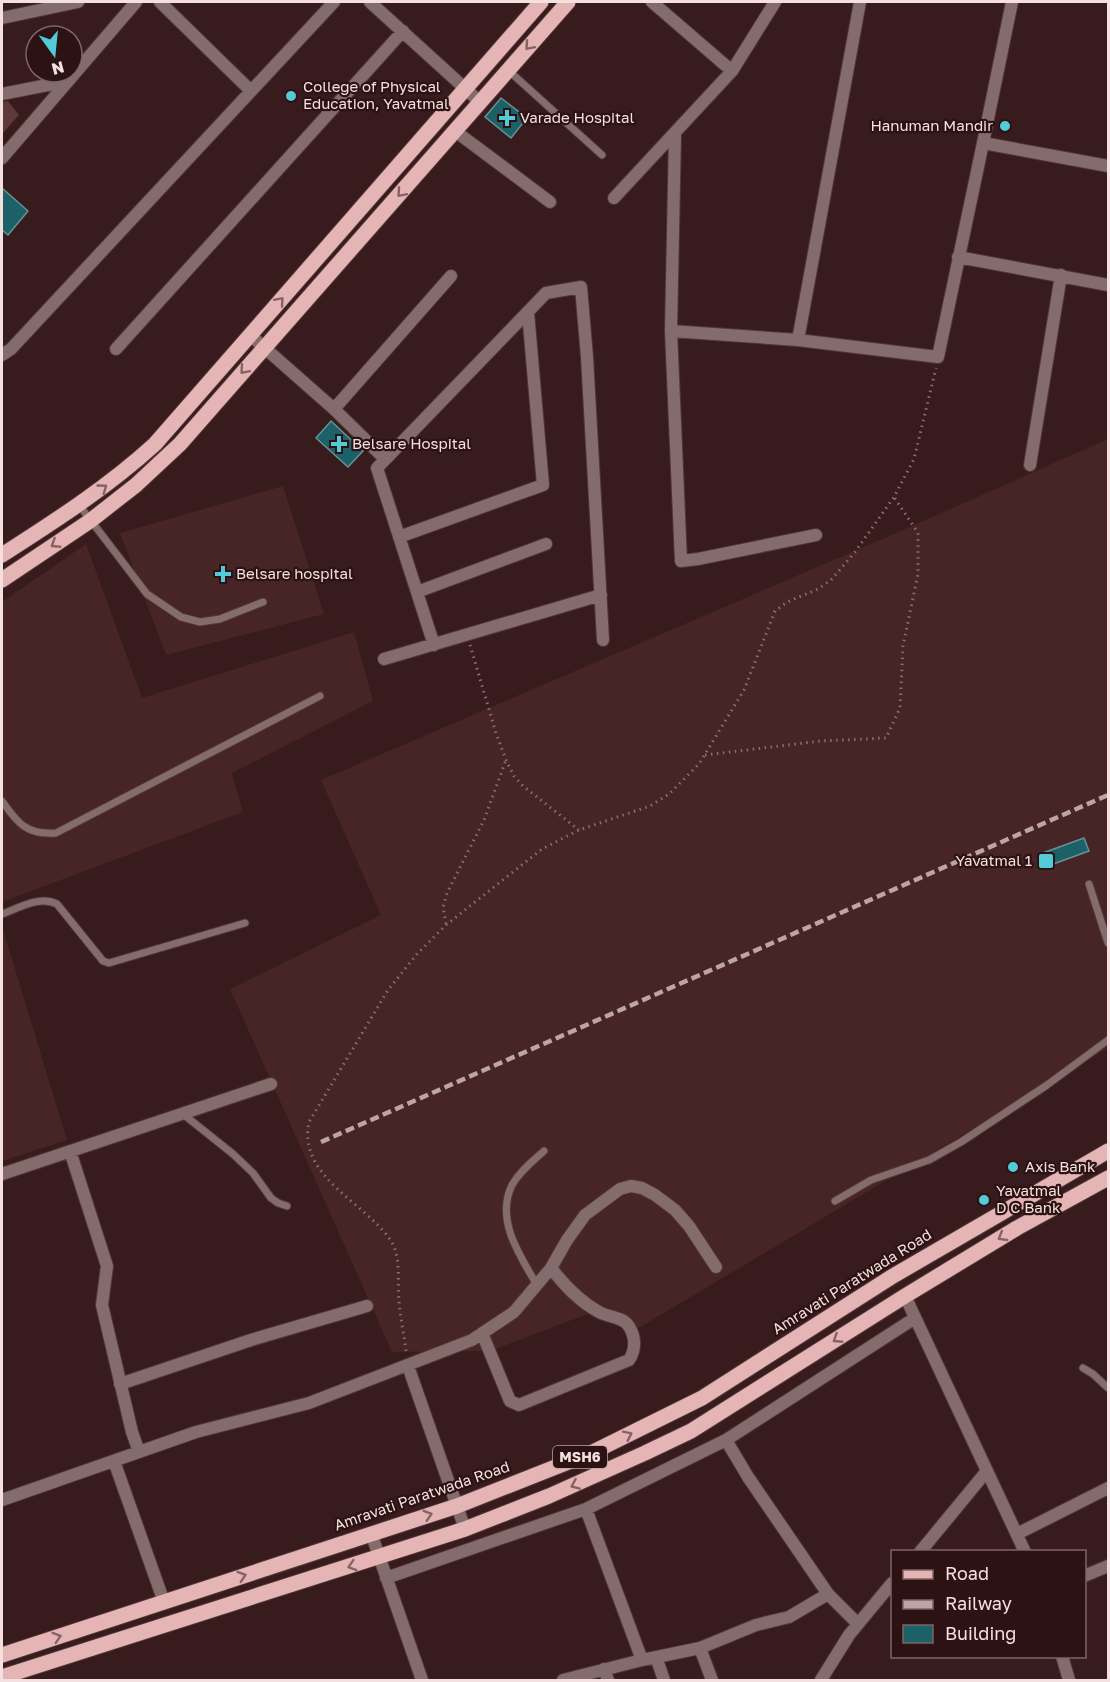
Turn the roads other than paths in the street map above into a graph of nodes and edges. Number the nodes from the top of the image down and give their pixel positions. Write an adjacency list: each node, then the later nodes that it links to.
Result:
1 (78, 2): 12 (street)
2 (136, 2): 14 (street)
3 (160, 2): 20 (street)
4 (334, 2): 20 (street)
5 (542, 2): 19 (main road)
6 (568, 2): 15 (main road, one-way to 15)
7 (652, 2): 16 (street)
8 (776, 2): 16 (street)
9 (860, 2): 38 (street)
10 (1012, 2): 25 (street)
11 (379, 4): 13 (street)
12 (2, 18)
13 (403, 31): 19 (street); 40 (street)
14 (84, 62)
15 (508, 70): 22 (main road); 26 (lane)
16 (732, 71): 24 (street)
17 (53, 84): 21 (street)
18 (65, 84): 27 (street)
19 (465, 88): 22 (street); 37 (main road, one-way to 19)
20 (250, 90): 41 (street)
21 (2, 94)
22 (480, 102): 23 (main road)
23 (455, 131): 30 (street); 39 (main road, one-way to 39)
24 (675, 134): 29 (street); 36 (street)
25 (983, 143): 28 (street); 31 (street)
26 (602, 155)
27 (2, 158)
28 (1108, 166)
29 (614, 198)
30 (550, 202)
31 (958, 257): 32 (street); 38 (street)
32 (1061, 275): 34 (street); 44 (street)
33 (451, 276): 42 (street)
34 (1108, 285)
35 (528, 312): 43 (street); 48 (street); 53 (street)
36 (671, 331): 38 (street); 47 (street)
37 (250, 336): 39 (street); 45 (main road, one-way to 37)
38 (798, 340)
39 (264, 348): 42 (street); 46 (main road, one-way to 46)
40 (116, 349)
41 (2, 355)
42 (334, 410): 43 (street)
43 (386, 459): 48 (street)
44 (1030, 465)
45 (79, 505): 46 (lane); 50 (main road)
46 (90, 521): 51 (main road, one-way to 51); 54 (lane)
47 (816, 535)
48 (399, 537): 52 (street)
49 (546, 544): 52 (street)
50 (2, 555)
51 (2, 580)
52 (417, 592): 56 (street)
53 (601, 595): 55 (street); 56 (street)
54 (262, 602)
55 (603, 640)
56 (434, 645): 57 (street)
57 (384, 659)
58 (320, 696): 59 (lane)
59 (2, 801)
60 (1089, 884): 63 (lane)
61 (2, 914): 62 (lane)
62 (245, 923)
63 (1108, 943)
64 (1108, 1041): 72 (lane)
65 (272, 1084): 66 (street)
66 (183, 1114): 67 (street); 73 (lane)
67 (70, 1151): 70 (street); 83 (street)
68 (544, 1151): 76 (lane)
69 (1108, 1151): 91 (main road, Amravati Paratwada Road / MSH6, one-way to 69)
70 (2, 1174)
71 (1108, 1178): 77 (main road, MSH6, one-way to 77)
72 (835, 1201)
73 (287, 1206)
74 (716, 1267): 75 (street)
75 (551, 1268): 76 (street); 80 (street)
76 (537, 1285): 80 (street)
77 (905, 1296): 79 (street); 93 (main road, MSH6, one-way to 93)
78 (367, 1306): 83 (street)
79 (915, 1318): 85 (street); 88 (street)
80 (482, 1333): 81 (street)
81 (408, 1366): 86 (street); 91 (street)
82 (1083, 1368): 84 (lane)
83 (120, 1384): 86 (street)
84 (1108, 1388)
85 (726, 1440): 92 (street); 103 (street)
86 (139, 1452): 87 (street)
87 (114, 1461): 90 (street); 104 (street)
88 (986, 1472): 95 (street); 96 (street)
89 (1108, 1488): 95 (street)
90 (2, 1500)
91 (457, 1506): 93 (street); 94 (main road, Amravati Paratwada Road / MSH6, one-way to 91)
92 (586, 1509): 101 (street); 110 (street)
93 (465, 1529): 98 (main road, MSH6)
94 (371, 1533): 98 (street); 104 (main road, Amravati Paratwada Road / MSH6, one-way to 94)
95 (1017, 1534): 97 (street)
96 (922, 1550)
97 (1025, 1550)
98 (379, 1558): 101 (street); 112 (main road, MSH6, one-way to 112)
99 (1108, 1566): 100 (street)
100 (1086, 1575)
101 (386, 1578): 113 (street)
102 (891, 1584): 105 (street)
103 (828, 1594): 105 (street); 106 (street)
104 (164, 1602): 107 (main road, Amravati Paratwada Road / MSH6, one-way to 104)
105 (858, 1624): 117 (street)
106 (700, 1648): 108 (street); 116 (street)
107 (2, 1655)
108 (656, 1657): 110 (street); 115 (street)
109 (1063, 1658): 118 (street)
110 (642, 1659): 111 (street)
111 (606, 1675): 114 (street)
112 (2, 1677)
113 (422, 1680)
114 (562, 1680)
115 (664, 1680)
116 (712, 1680)
117 (821, 1680)
118 (1069, 1680)

